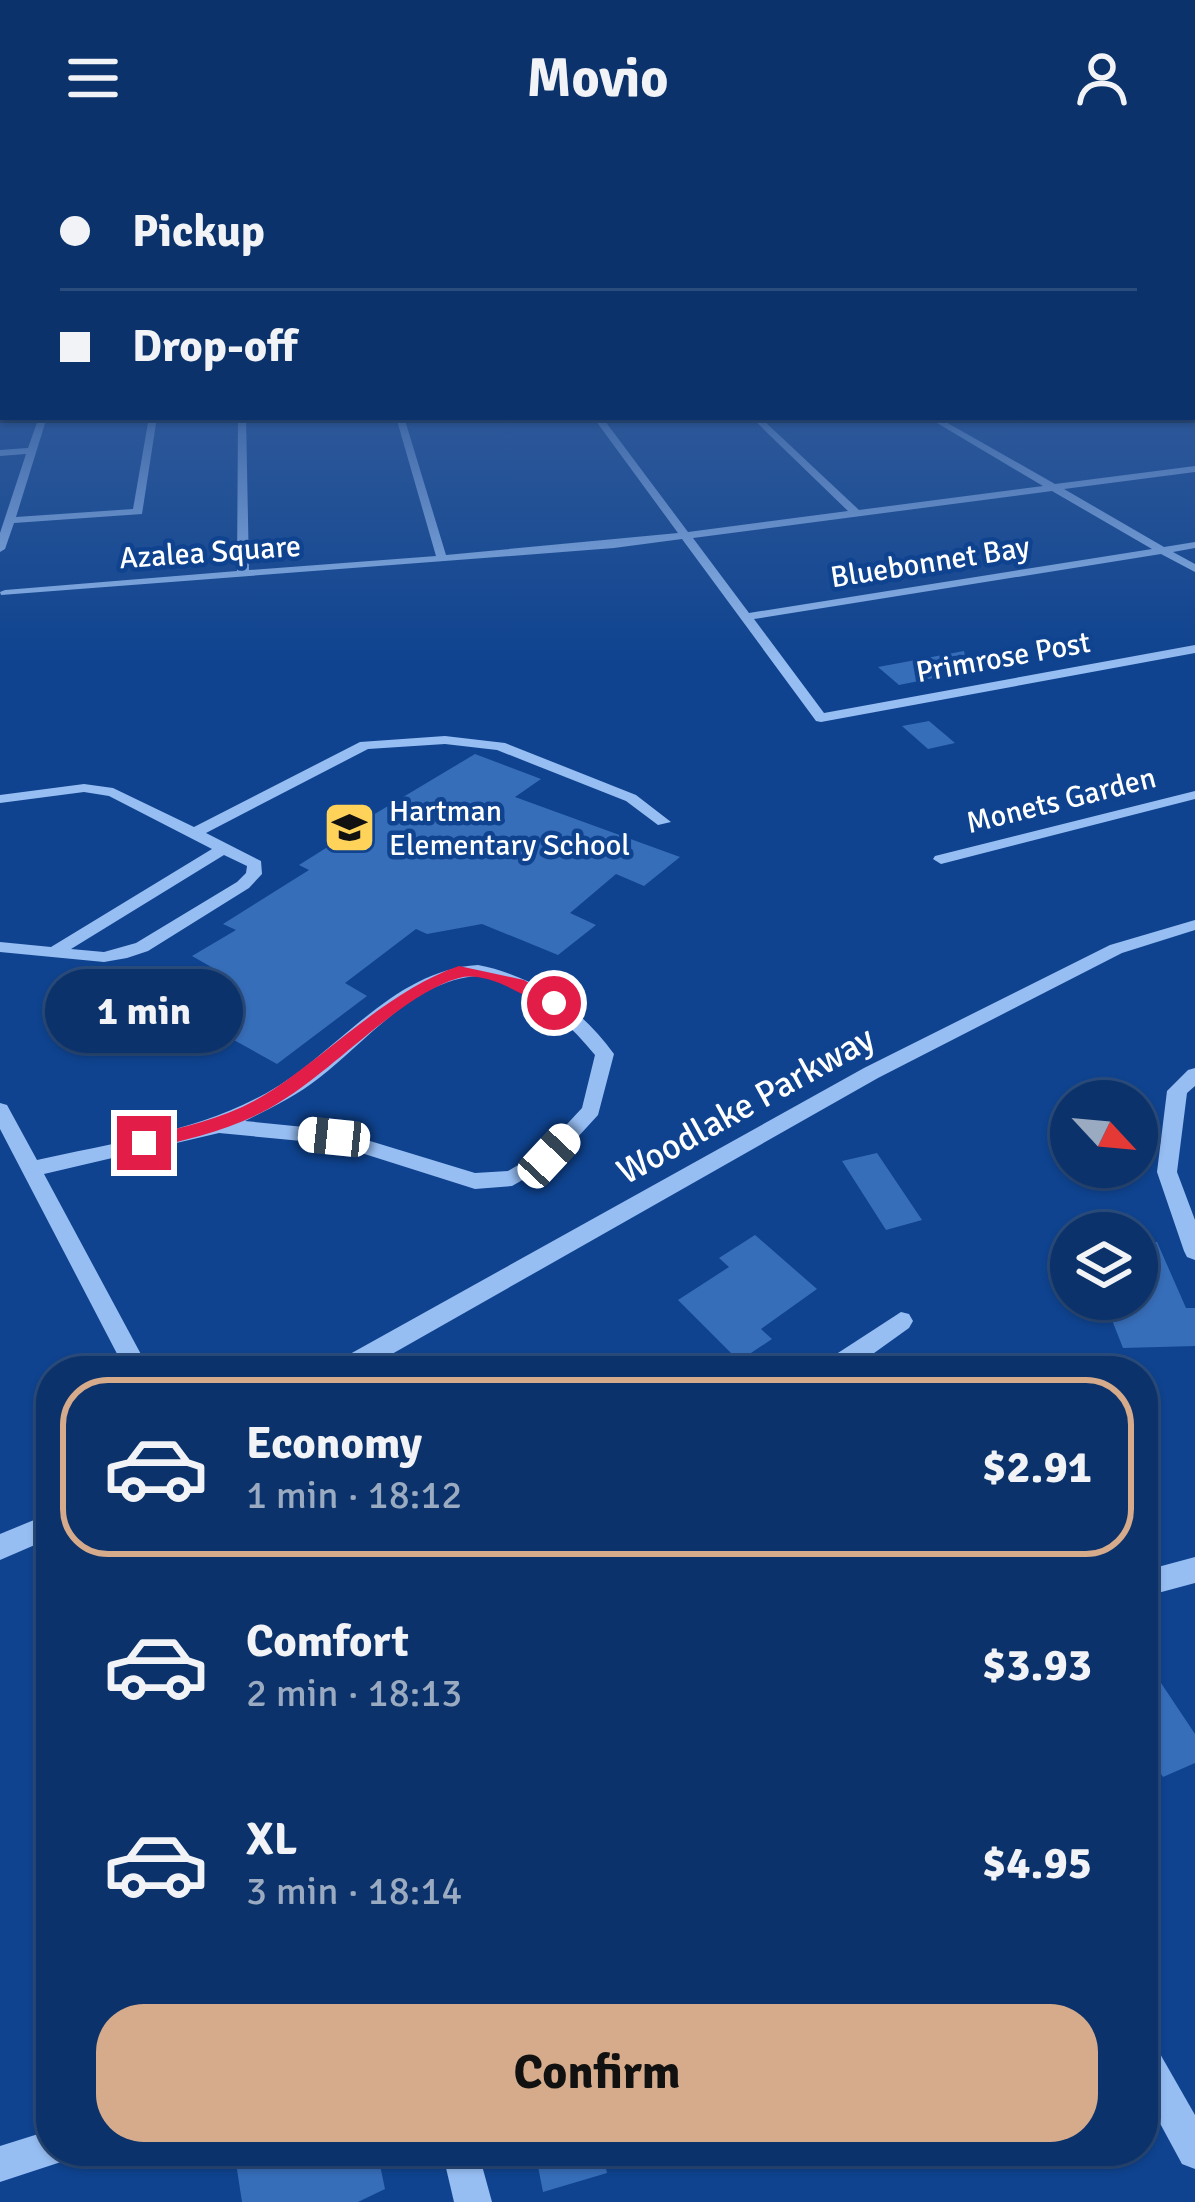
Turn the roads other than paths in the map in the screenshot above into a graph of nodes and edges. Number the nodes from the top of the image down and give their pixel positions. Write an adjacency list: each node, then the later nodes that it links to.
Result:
1 (22, 476): 11 (street)
2 (143, 476): 11 (street)
3 (242, 476): 18 (street)
4 (418, 476): 16 (street)
5 (640, 476): 12 (street)
6 (818, 476): 10 (street)
7 (1035, 476): 9 (street)
8 (1132, 476): 9 (street, Azalea Square)
9 (1050, 485): 10 (street, Azalea Square); 15 (street)
10 (855, 512): 12 (street, Azalea Square)
11 (7, 517): 14 (street)
12 (683, 537): 16 (street, Azalea Square); 20 (street)
13 (1195, 545): 15 (street, Bluebonnet Bay)
14 (0, 549)
15 (1161, 550): 17 (street); 20 (street, Bluebonnet Bay)
16 (442, 559): 18 (street, Azalea Square)
17 (1195, 569)
18 (243, 574): 19 (street, Azalea Square)
19 (5, 590)
20 (745, 617): 21 (street, Primrose Post)
21 (1195, 649)
22 (1195, 795): 27 (street, Monets Garden)
23 (0, 799): 25 (street)
24 (663, 822): 25 (street)
25 (197, 832): 26 (street)
26 (226, 847): 30 (street); 30 (street)
27 (941, 859)
28 (1195, 925): 40 (street, Woodlake Parkway)
29 (0, 947): 30 (street)
30 (57, 950)
31 (1195, 1075): 35 (street)
32 (0, 1110): 34 (street)
33 (219, 1126): 33 (street); 34 (street)
34 (31, 1169): 39 (street)
35 (1167, 1172): 36 (street); 37 (street)
36 (1195, 1180)
37 (1195, 1251)
38 (901, 1321): 41 (street)
39 (130, 1356)
40 (368, 1356)
41 (851, 1356)
42 (36, 1531): 43 (street)
43 (0, 1547)
44 (1195, 1570): 45 (street)
45 (1158, 1580)
46 (1158, 2084): 47 (street)
47 (1195, 2150)
48 (36, 2153): 49 (street)
49 (0, 2164)
50 (464, 2166): 51 (street)
51 (473, 2202)

